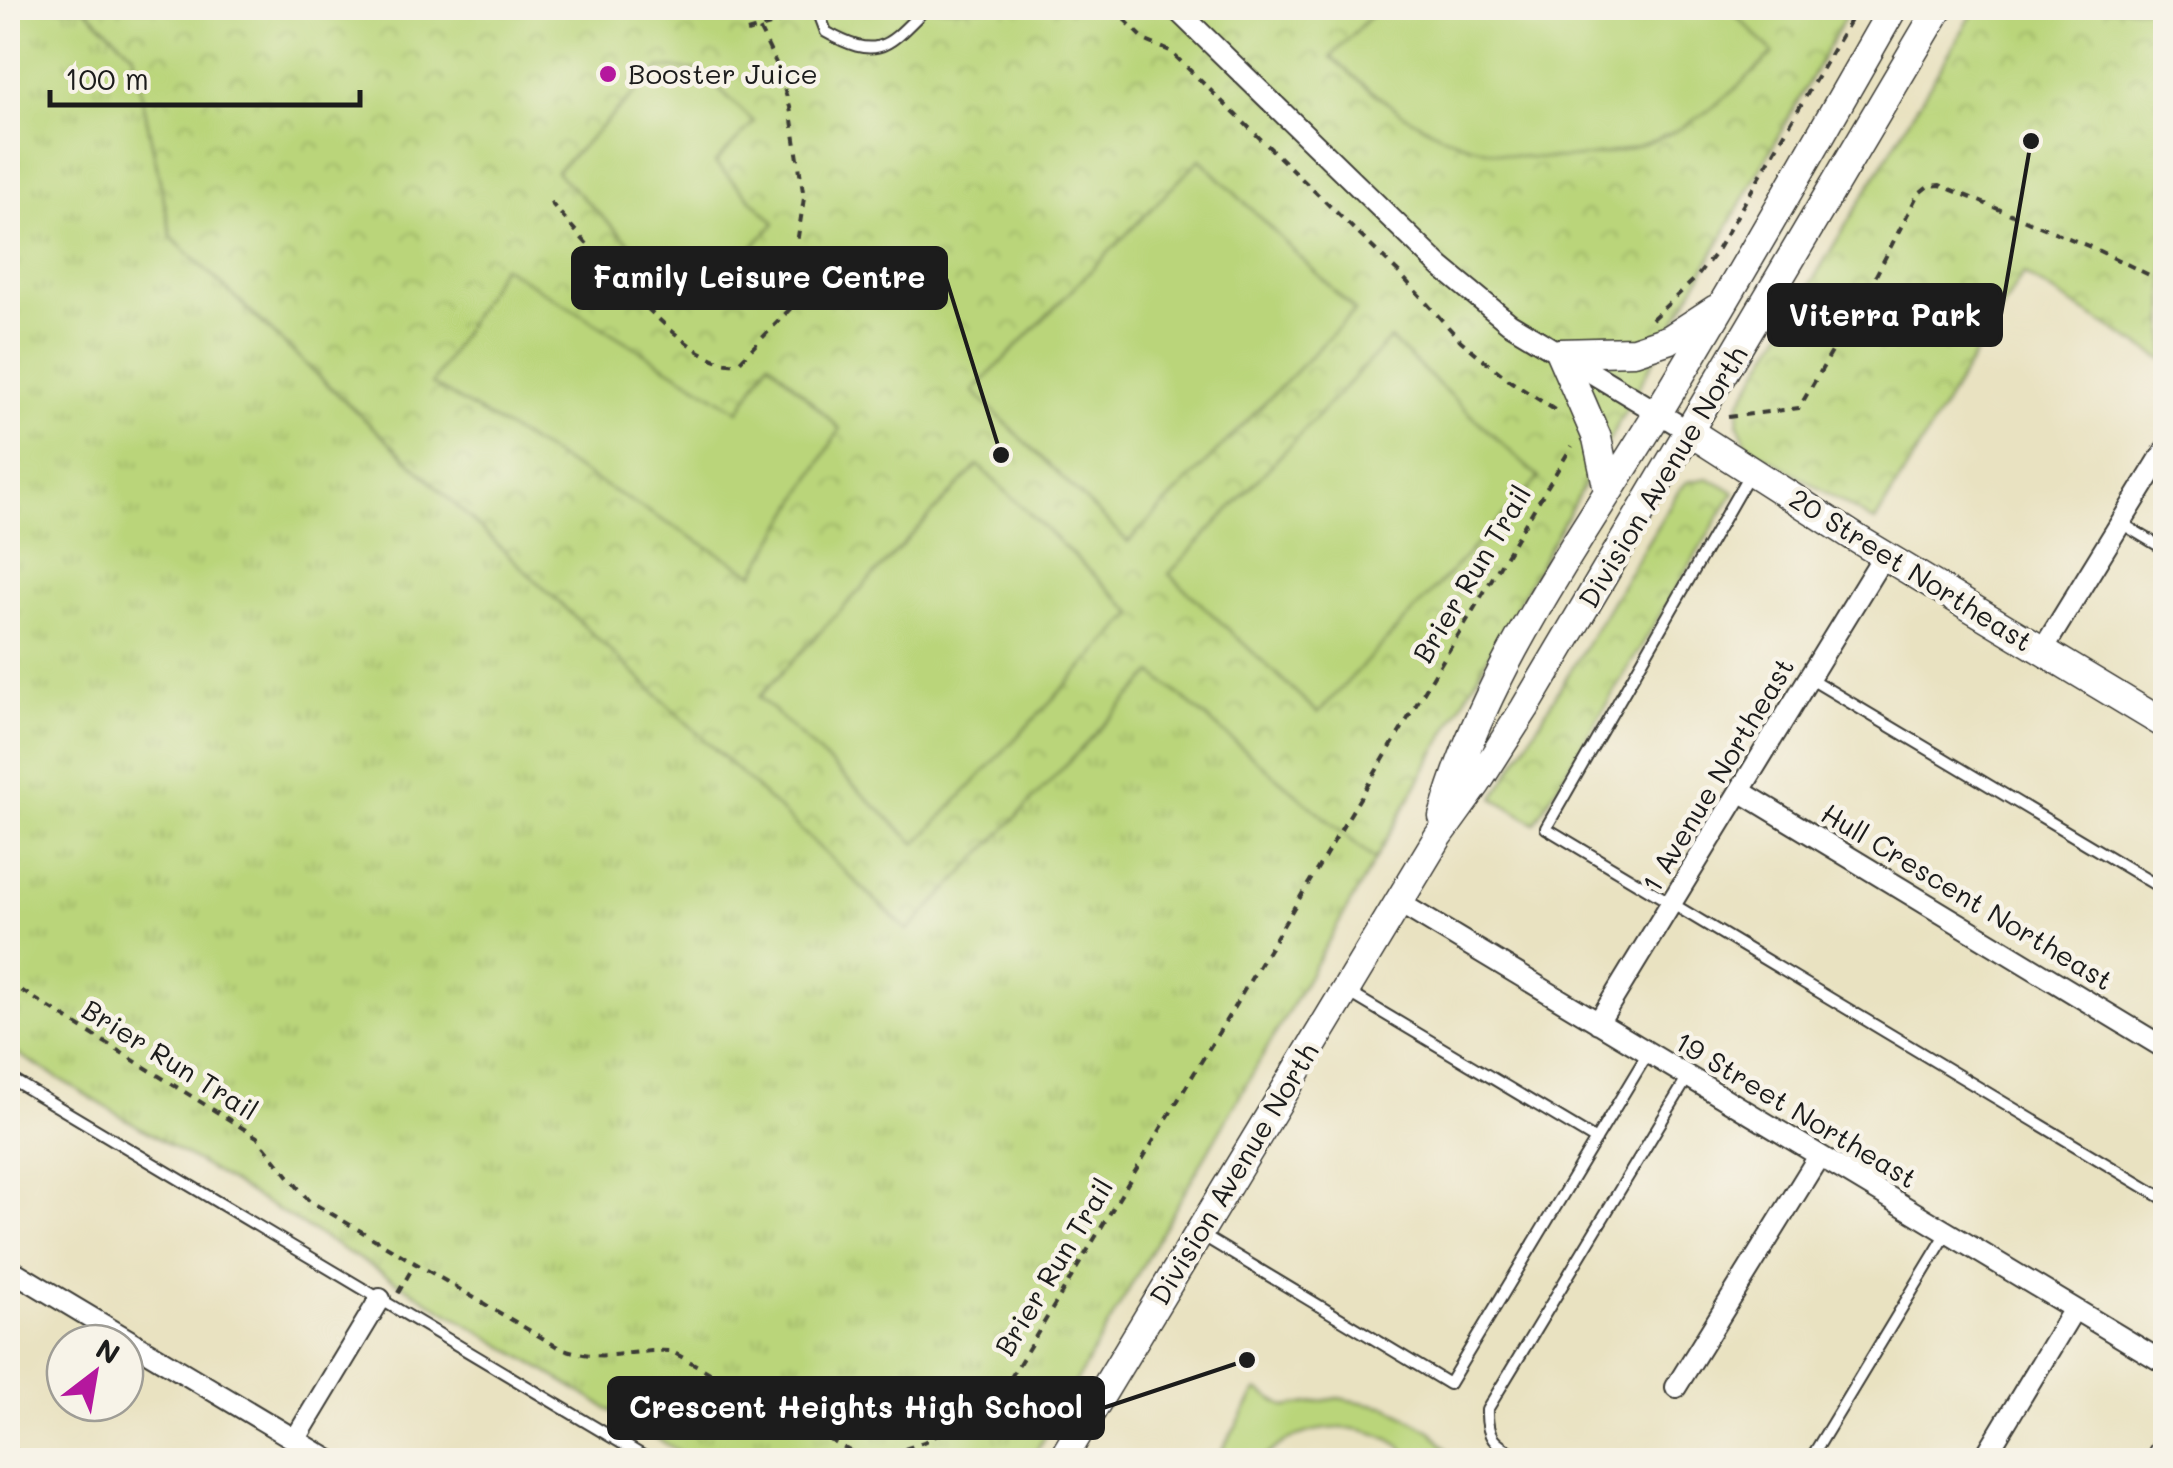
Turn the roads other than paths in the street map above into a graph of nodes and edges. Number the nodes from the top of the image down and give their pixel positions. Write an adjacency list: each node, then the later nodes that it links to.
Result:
1 (926, 8): 5 (lane)
2 (1175, 8): 7 (street, 20 Street Northeast)
3 (1893, 8): 6 (main road, Division Avenue North)
4 (1939, 8): 9 (main road, Division Avenue North)
5 (817, 9)
6 (1721, 306): 7 (main road); 8 (main road, Division Avenue North)
7 (1560, 353): 8 (street, 20 Street Northeast); 12 (main road)
8 (1658, 412): 9 (street, 20 Street Northeast); 12 (main road, Division Avenue North)
9 (1690, 432): 11 (main road, 20 Street Northeast); 20 (main road, Division Avenue North)
10 (2166, 448): 13 (street)
11 (1751, 470): 15 (main road, 20 Street Northeast); 23 (lane)
12 (1608, 490): 20 (main road, Division Avenue North)
13 (2120, 522): 14 (lane); 16 (street)
14 (2166, 550)
15 (1884, 555): 16 (main road, 20 Street Northeast); 17 (street, 1 Avenue Northeast)
16 (2042, 650): 18 (main road, 20 Street Northeast)
17 (1809, 678): 19 (street, 1 Avenue Northeast); 21 (lane)
18 (2166, 725)
19 (1740, 791): 23 (street, 1 Avenue Northeast); 26 (street, Hull Crescent Northeast)
20 (1438, 837): 22 (main road, Division Avenue North)
21 (2166, 891)
22 (1398, 902): 24 (main road, Division Avenue North); 25 (street, 19 Street Northeast)
23 (1672, 903): 25 (street, 1 Avenue Northeast); 32 (lane)
24 (1345, 990): 30 (lane); 33 (main road, Division Avenue North)
25 (1598, 1023): 27 (street, 19 Street Northeast)
26 (2166, 1049)
27 (1648, 1053): 29 (street, 19 Street Northeast); 30 (lane)
28 (8, 1076): 36 (lane)
29 (1688, 1077): 31 (street, 19 Street Northeast); 47 (lane)
30 (1596, 1140): 33 (lane)
31 (1819, 1156): 34 (street, 19 Street Northeast); 39 (street)
32 (2166, 1200)
33 (1199, 1233): 46 (main road, Division Avenue North)
34 (1948, 1233): 37 (street, 19 Street Northeast); 48 (lane)
35 (8, 1268): 41 (street)
36 (385, 1302): 41 (street); 45 (lane)
37 (2074, 1309): 38 (street, 19 Street Northeast); 49 (street)
38 (2166, 1364)
39 (1676, 1387)
40 (2166, 1431): 50 (lane)
41 (295, 1440): 44 (street)
42 (8, 1451): 43 (lane)
43 (23, 1460)
44 (329, 1460)
45 (650, 1460)
46 (1062, 1460)
47 (1524, 1460)
48 (1810, 1460)
49 (1983, 1460)
50 (2149, 1460)

